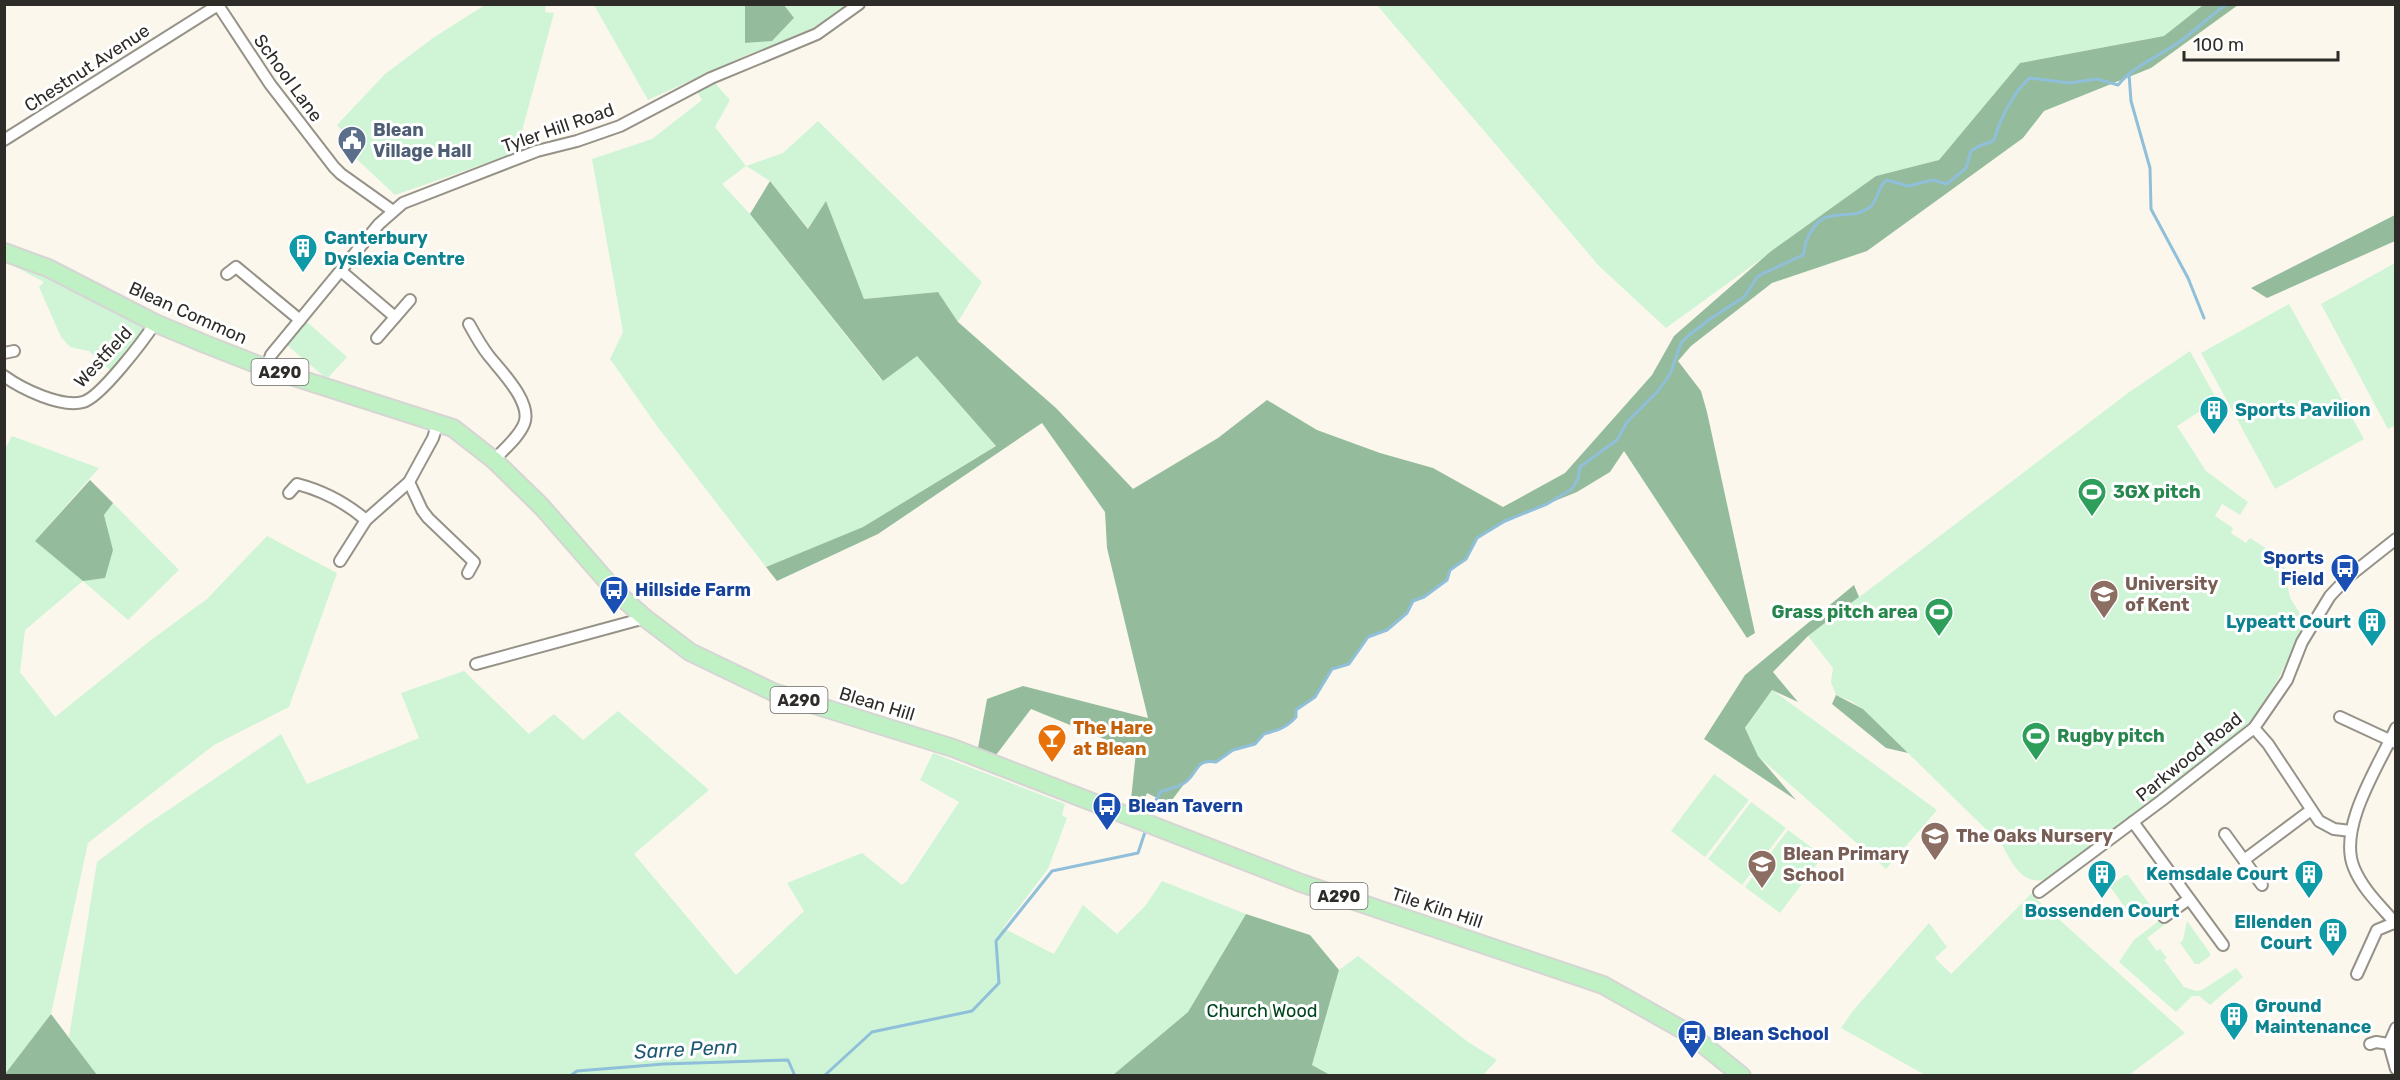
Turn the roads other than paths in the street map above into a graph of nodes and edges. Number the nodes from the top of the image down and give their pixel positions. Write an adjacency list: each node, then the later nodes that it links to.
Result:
1 (218, 4): 3 (street, Chestnut Avenue); 4 (street, School Lane)
2 (859, 4): 4 (street, Tyler Hill Road)
3 (4, 140)
4 (393, 211): 6 (street, Tyler Hill Road)
5 (4, 252): 11 (main road, Blean Common / A290)
6 (341, 271): 9 (street); 10 (street, Tyler Hill Road)
7 (227, 274): 10 (street)
8 (410, 300): 9 (street)
9 (395, 317): 13 (street)
10 (300, 321): 14 (street, Tyler Hill Road)
11 (155, 323): 14 (main road, Blean Common / A290); 15 (street, Westfield)
12 (468, 324): 17 (street)
13 (376, 338)
14 (266, 368): 16 (main road, Blean Common / A290)
15 (4, 376)
16 (438, 422): 17 (main road, Blean Common / A290); 18 (street)
17 (494, 460): 20 (main road, Blean Common / A290)
18 (409, 482): 21 (street); 24 (street)
19 (289, 493): 21 (street)
20 (542, 507): 25 (main road, Blean Hill / A290)
21 (366, 520): 23 (street)
22 (2396, 538): 28 (street, Parkwood Road)
23 (340, 561)
24 (468, 573)
25 (645, 618): 26 (street); 31 (main road, Blean Hill / A290)
26 (476, 664)
27 (2340, 717): 30 (street)
28 (2253, 728): 32 (street); 33 (street, Parkwood Road)
29 (2396, 728): 30 (street)
30 (2393, 742): 34 (street)
31 (1108, 809): 48 (main road, Tile Kiln Hill / A290)
32 (2311, 810): 34 (street); 36 (street)
33 (2133, 822): 38 (street, Parkwood Road); 39 (street)
34 (2351, 831): 41 (street)
35 (2225, 834): 36 (street)
36 (2244, 860): 37 (street)
37 (2262, 885)
38 (2039, 892)
39 (2189, 899): 40 (street); 42 (street)
40 (2164, 917)
41 (2395, 923): 43 (street)
42 (2223, 945)
43 (2356, 974)
44 (2396, 1028): 46 (street)
45 (2370, 1044): 46 (street)
46 (2389, 1044): 47 (street)
47 (2396, 1069)
48 (1742, 1076)

